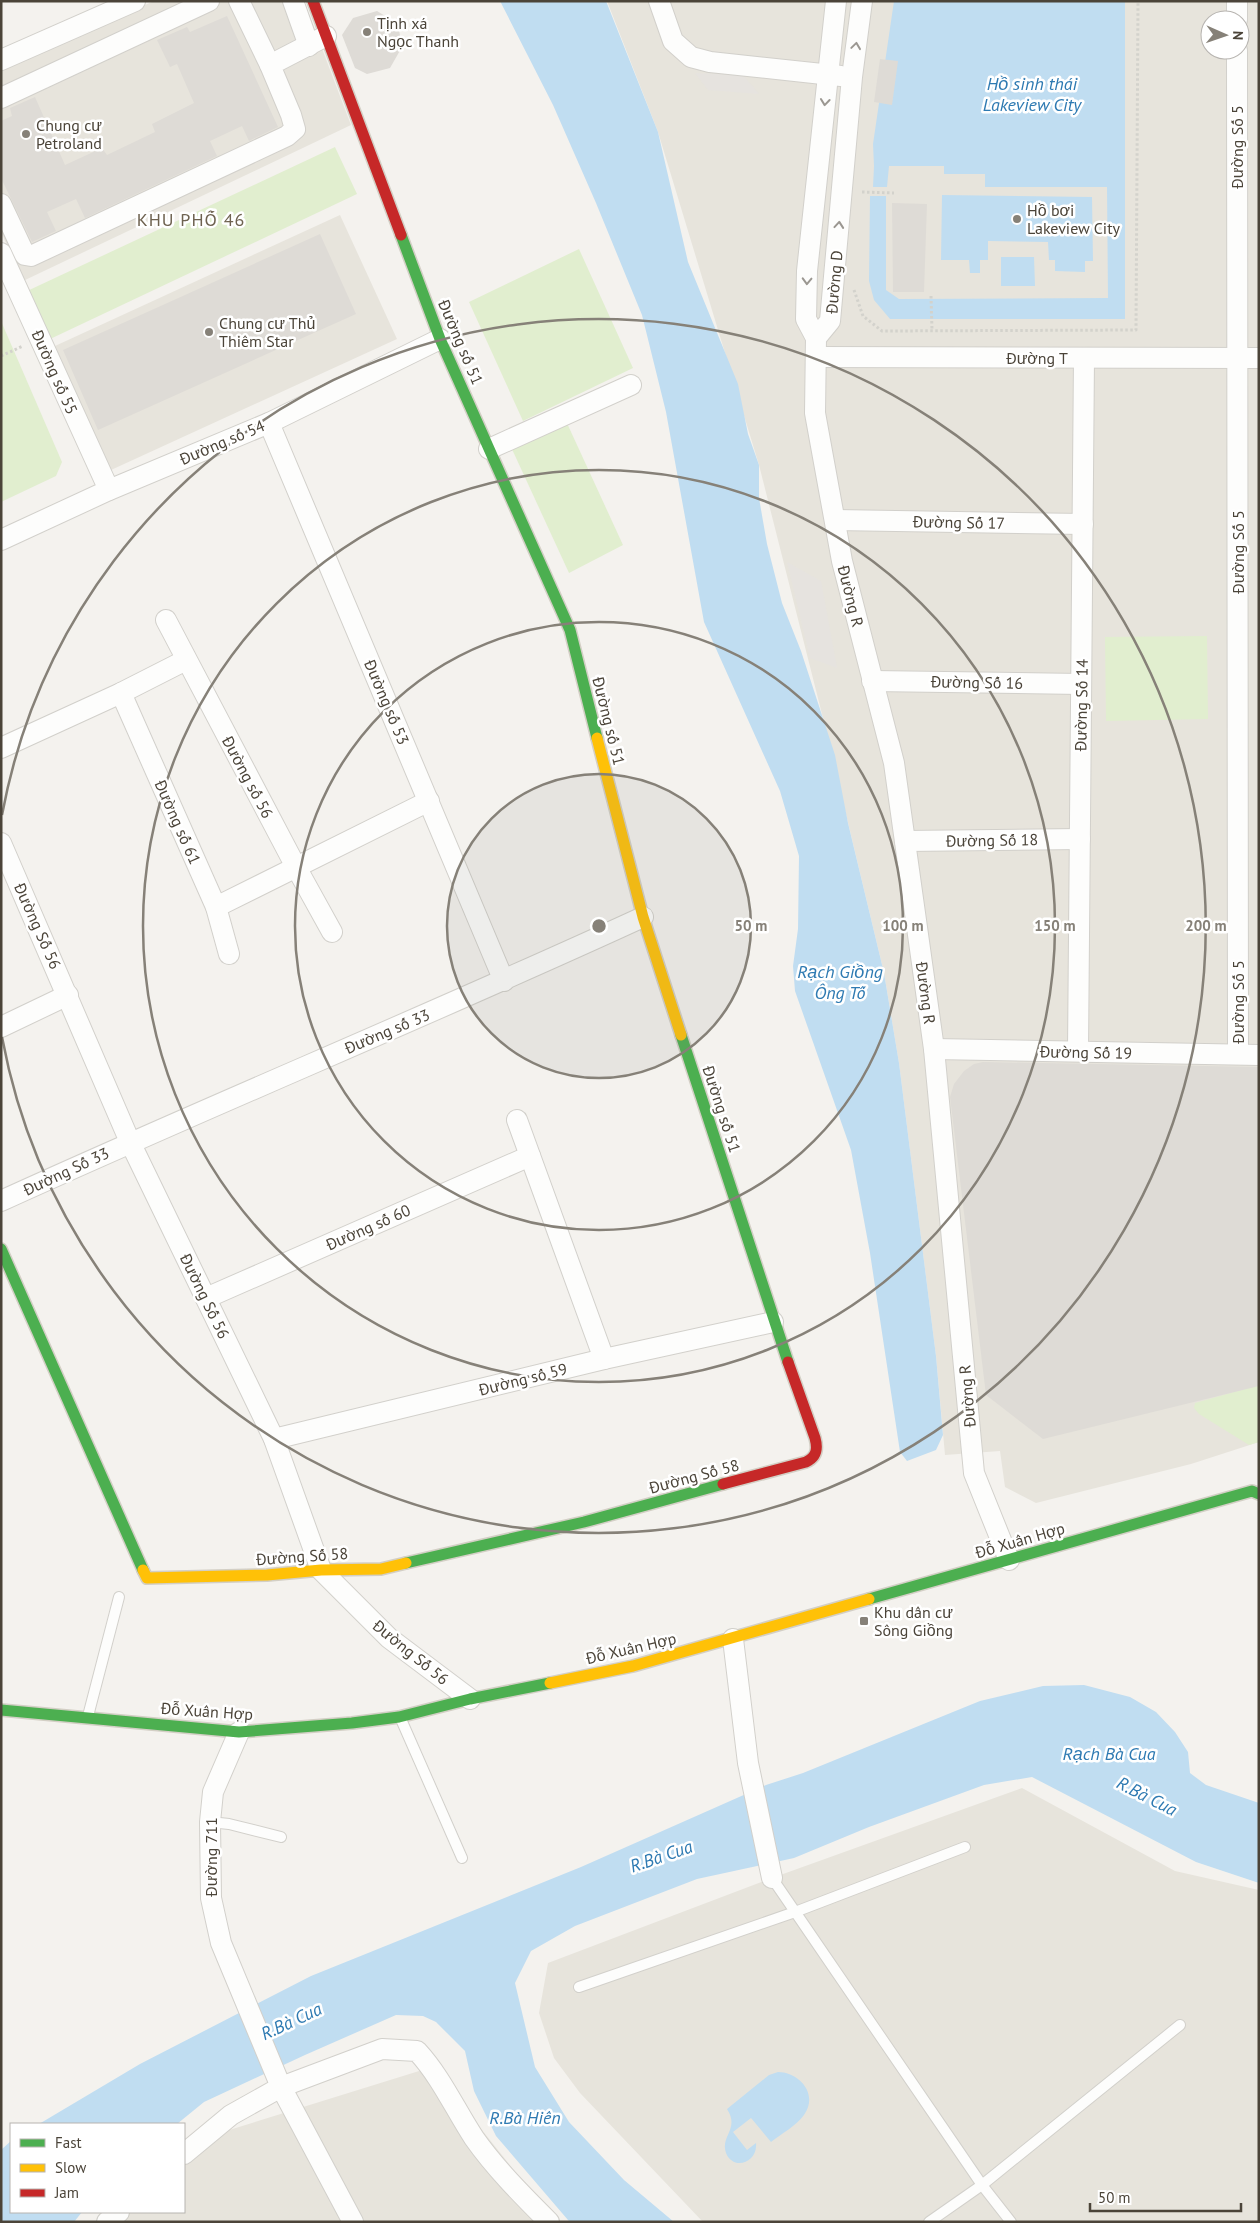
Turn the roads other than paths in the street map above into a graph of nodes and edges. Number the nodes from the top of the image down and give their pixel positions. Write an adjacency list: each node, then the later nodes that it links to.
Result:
1 (135, 1): 9 (street)
2 (209, 1): 12 (street)
3 (239, 1): 15 (street)
4 (293, 1): 11 (street)
5 (313, 1): 10 (street, Đường số 51)
6 (659, 1): 16 (street)
7 (836, 1): 16 (street, Đường D)
8 (862, 1): 17 (street, Đường D, one-way to 8)
9 (86, 23): 12 (street); 13 (street)
10 (326, 36): 11 (street); 21 (street, Đường số 51)
11 (309, 46): 15 (street)
12 (98, 52): 18 (street)
13 (1, 60)
14 (1237, 60): 24 (street, Đường Số 5)
15 (270, 65): 19 (street)
16 (828, 75): 17 (street); 22 (street, Đường D, one-way to 22)
17 (852, 77): 22 (street, Đường D, one-way to 17)
18 (1, 98)
19 (1, 204)
20 (1, 253): 29 (street, Đường số 55)
21 (440, 339): 27 (street, Đường số 54); 28 (street, Đường số 51)
22 (816, 348): 23 (street, Đường T); 30 (street, Đường R)
23 (1084, 358): 24 (street, Đường T); 31 (street, Đường Số 14)
24 (1238, 358): 25 (street, Đường T); 53 (street, Đường Số 5)
25 (1259, 358)
26 (631, 385): 28 (street)
27 (269, 423): 29 (street, Đường số 54); 39 (street, Đường số 53)
28 (489, 449): 45 (street, Đường số 51)
29 (109, 490): 32 (street, Đường số 54)
30 (834, 520): 31 (street, Đường Số 17); 35 (street, Đường R)
31 (1082, 524): 36 (street, Đường Số 14)
32 (1, 540)
33 (166, 620): 34 (street, Đường số 56)
34 (186, 660): 37 (street); 43 (street, Đường số 56)
35 (872, 680): 36 (street, Đường Số 16); 41 (street, Đường R)
36 (1081, 684): 40 (street, Đường Số 14)
37 (121, 693): 38 (street); 44 (street, Đường số 61)
38 (1, 748)
39 (429, 801): 43 (street); 48 (street, Đường số 53)
40 (1080, 839): 41 (street, Đường Số 18); 52 (street, Đường Số 14)
41 (905, 841): 51 (street, Đường R)
42 (1, 843): 49 (street, Đường Số 56)
43 (296, 867): 44 (street); 46 (street, Đường số 56)
44 (216, 907): 47 (street, Đường số 61)
45 (643, 917): 48 (street, Đường số 33); 61 (street, Đường số 51)
46 (332, 932)
47 (229, 954)
48 (504, 981): 56 (street, Đường số 33)
49 (68, 996): 50 (street); 56 (street, Đường Số 56)
50 (1, 1027)
51 (934, 1049): 52 (street, Đường Số 19); 66 (street, Đường R)
52 (1078, 1051): 53 (street, Đường Số 19)
53 (1238, 1054): 54 (street, Đường Số 19)
54 (1259, 1055)
55 (517, 1120): 57 (street)
56 (130, 1142): 58 (street, Đường Số 33); 60 (street, Đường Số 56)
57 (530, 1156): 60 (street, Đường số 60); 62 (street)
58 (1, 1201)
59 (1, 1249): 67 (street, Đường Số 58)
60 (206, 1298): 63 (street, Đường Số 56)
61 (773, 1322): 62 (street, Đường số 59); 64 (street, Đường số 51)
62 (604, 1359): 63 (street, Đường số 59)
63 (274, 1439): 67 (street, Đường Số 56)
64 (806, 1462): 67 (street, Đường Số 58)
65 (1256, 1489): 66 (street, Đỗ Xuân Hợp)
66 (1009, 1560): 69 (street, Đỗ Xuân Hợp)
67 (321, 1570): 70 (street, Đường Số 56)
68 (119, 1598): 72 (lane)
69 (733, 1639): 70 (street, Đỗ Xuân Hợp); 79 (street)
70 (470, 1700): 73 (street, Đỗ Xuân Hợp)
71 (1, 1710): 72 (street, Đỗ Xuân Hợp)
72 (88, 1717): 74 (street, Đỗ Xuân Hợp)
73 (400, 1717): 74 (street, Đỗ Xuân Hợp); 78 (lane)
74 (239, 1732): 75 (street, Đường 711)
75 (210, 1822): 76 (lane); 83 (street, Đường 711)
76 (281, 1837)
77 (965, 1847): 80 (lane)
78 (462, 1858)
79 (772, 1878): 80 (lane)
80 (795, 1912): 81 (lane); 85 (lane)
81 (579, 1987)
82 (1180, 2025): 85 (lane)
83 (281, 2087): 84 (street); 88 (street); 89 (street)
84 (185, 2153)
85 (982, 2185): 90 (lane); 91 (lane)
86 (118, 2213): 87 (street)
87 (108, 2222)
88 (353, 2222)
89 (549, 2222)
90 (929, 2222)
91 (1011, 2222)

